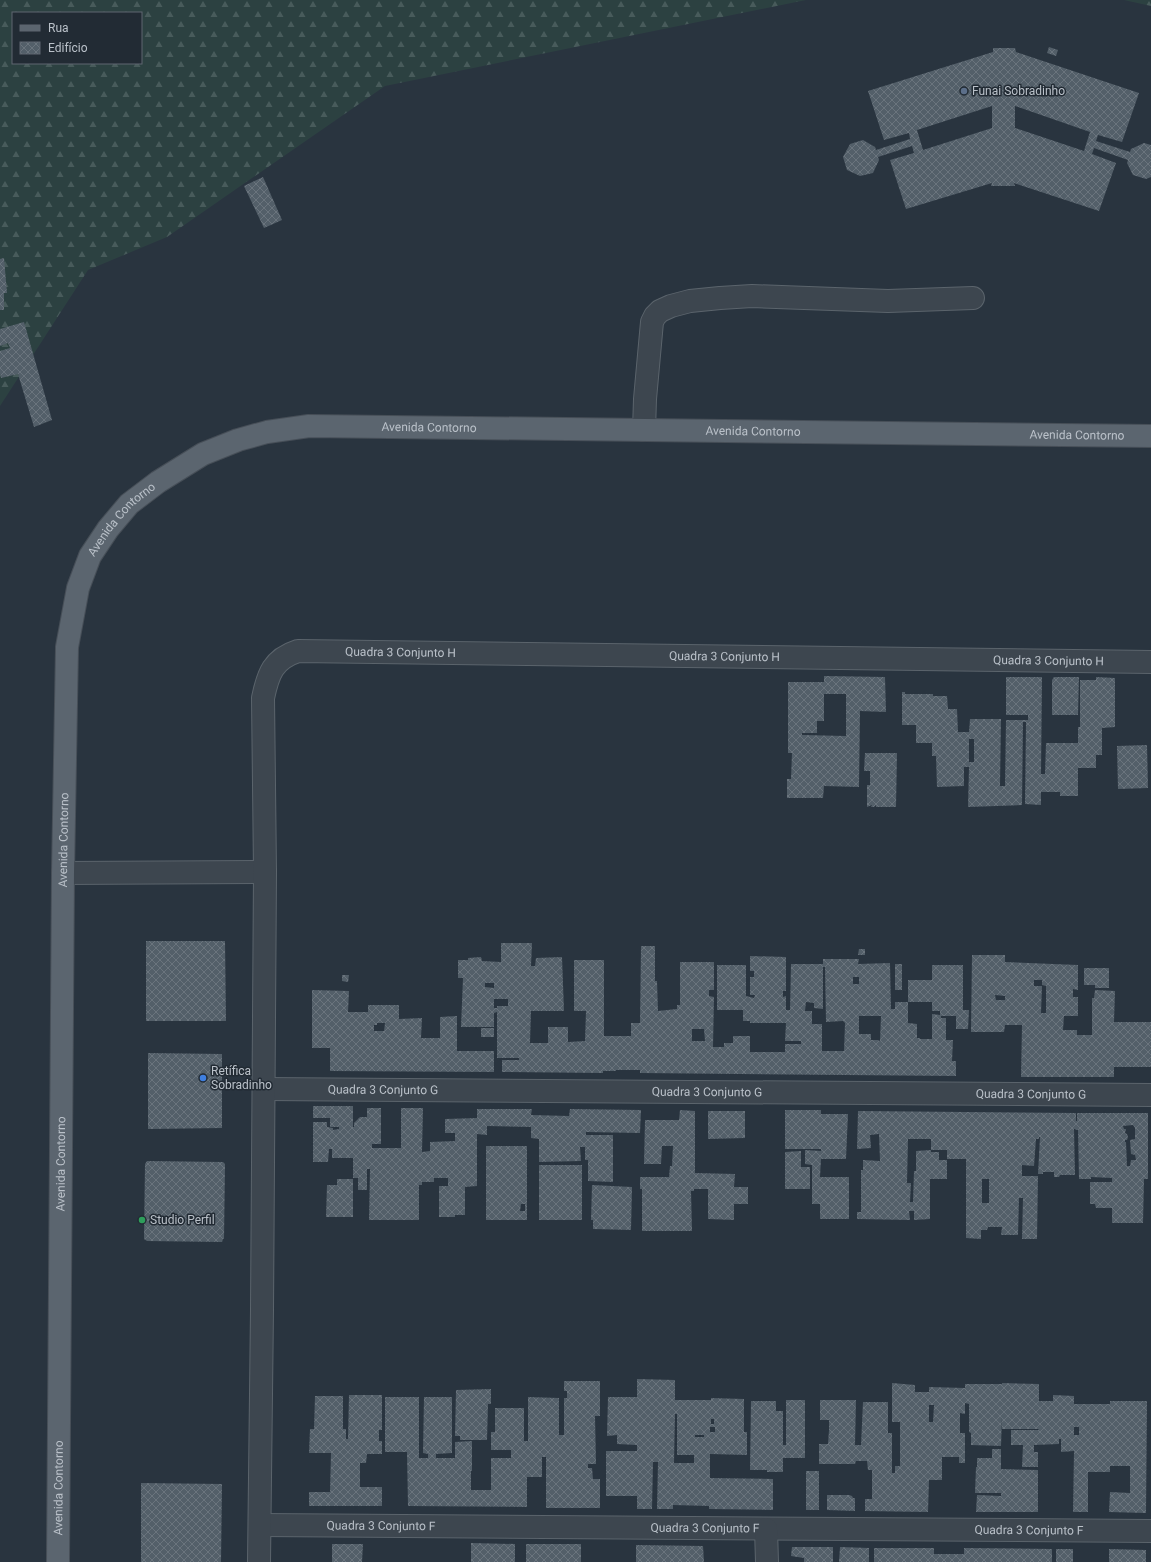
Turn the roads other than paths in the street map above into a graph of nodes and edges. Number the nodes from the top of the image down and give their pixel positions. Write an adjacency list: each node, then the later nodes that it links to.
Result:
1 (973, 298): 2 (street)
2 (644, 430): 3 (main road, Avenida Contorno); 6 (main road, Avenida Contorno)
3 (1151, 436)
4 (1151, 662): 5 (street, Quadra 3 Conjunto H)
5 (265, 872): 6 (street); 7 (street)
6 (63, 873): 12 (main road, Avenida Contorno)
7 (264, 1089): 8 (street, Quadra 3 Conjunto G); 9 (street)
8 (1151, 1095)
9 (260, 1525): 10 (street, Quadra 3 Conjunto F); 13 (street)
10 (766, 1529): 11 (street, Quadra 3 Conjunto F); 14 (street)
11 (1151, 1531)
12 (58, 1562)
13 (258, 1562)
14 (767, 1562)

